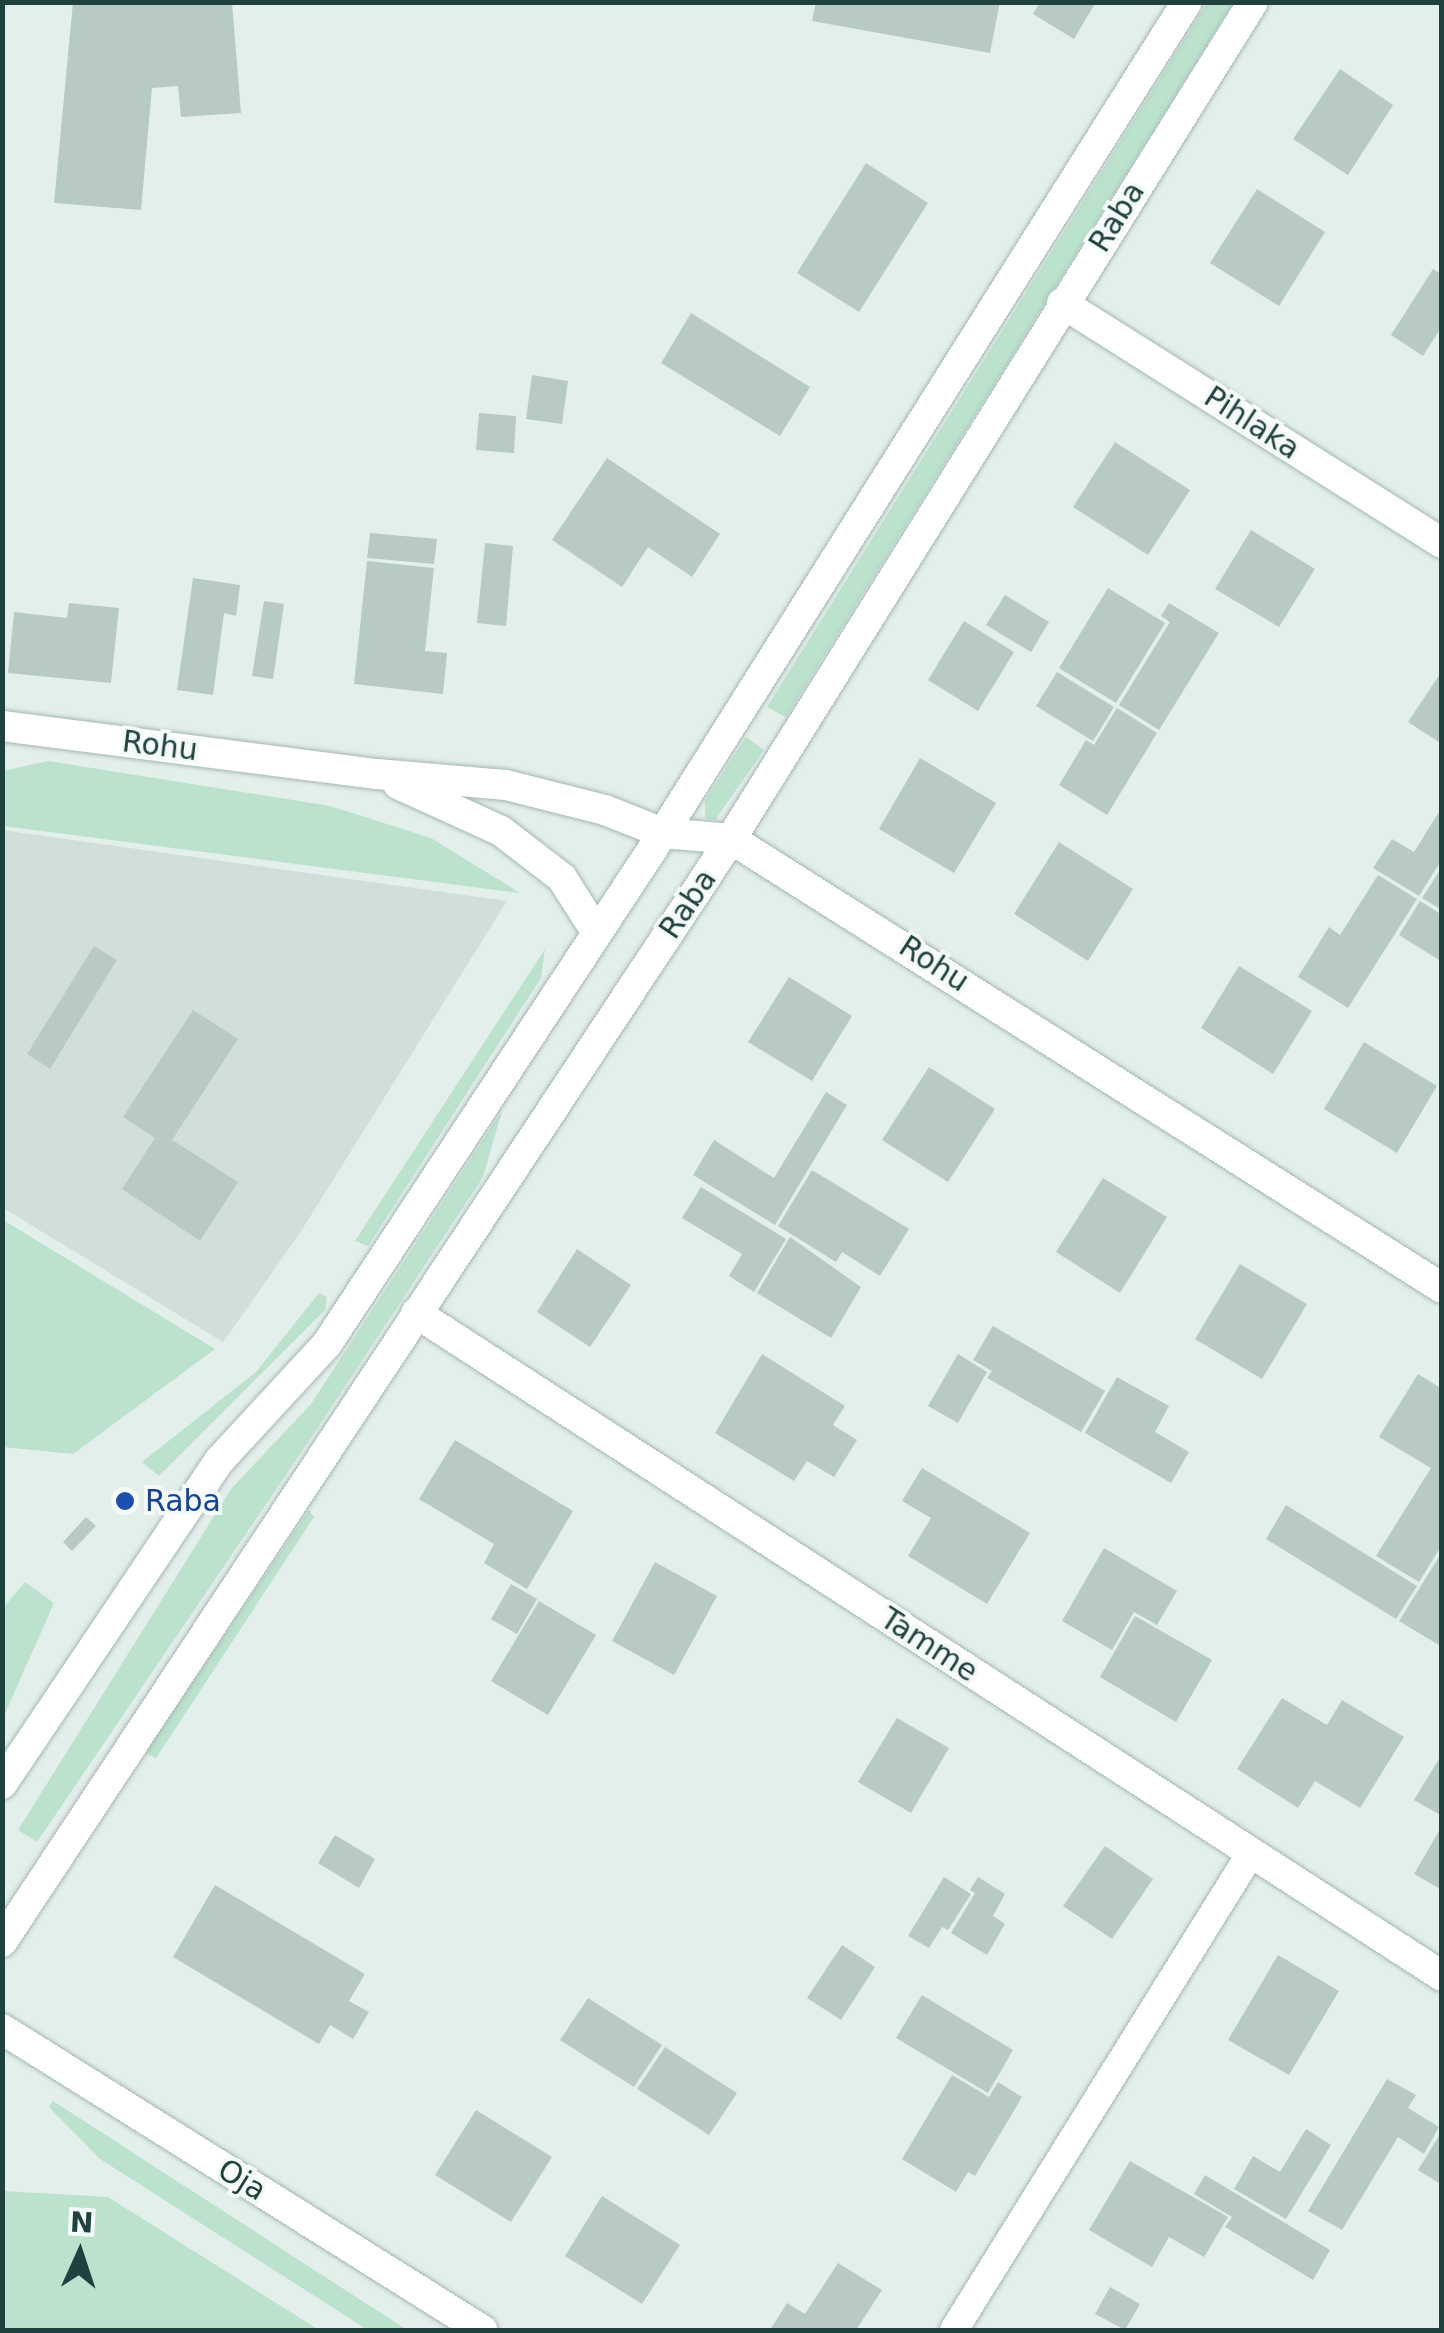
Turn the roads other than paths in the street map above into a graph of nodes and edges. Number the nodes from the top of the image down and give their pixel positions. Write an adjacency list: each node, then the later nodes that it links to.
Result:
1 (1186, 2): 7 (street, Raba)
2 (1253, 2): 3 (street, Raba)
3 (1062, 303): 4 (street, Pihlaka); 8 (street, Raba)
4 (1442, 543)
5 (2, 726): 6 (street, Rohu)
6 (376, 774): 7 (street, Rohu); 9 (street, Rohu)
7 (662, 833): 8 (street, Rohu); 9 (street, Raba)
8 (731, 839): 10 (street, Rohu); 11 (street, Raba)
9 (598, 933): 12 (street, Raba)
10 (1442, 1288)
11 (416, 1313): 13 (street, Tamme); 14 (street, Raba)
12 (2, 1784)
13 (1251, 1853): 15 (street, Tamme); 18 (lane)
14 (2, 1942)
15 (1442, 1976)
16 (2, 2029): 17 (street, Oja)
17 (482, 2330)
18 (954, 2330)

